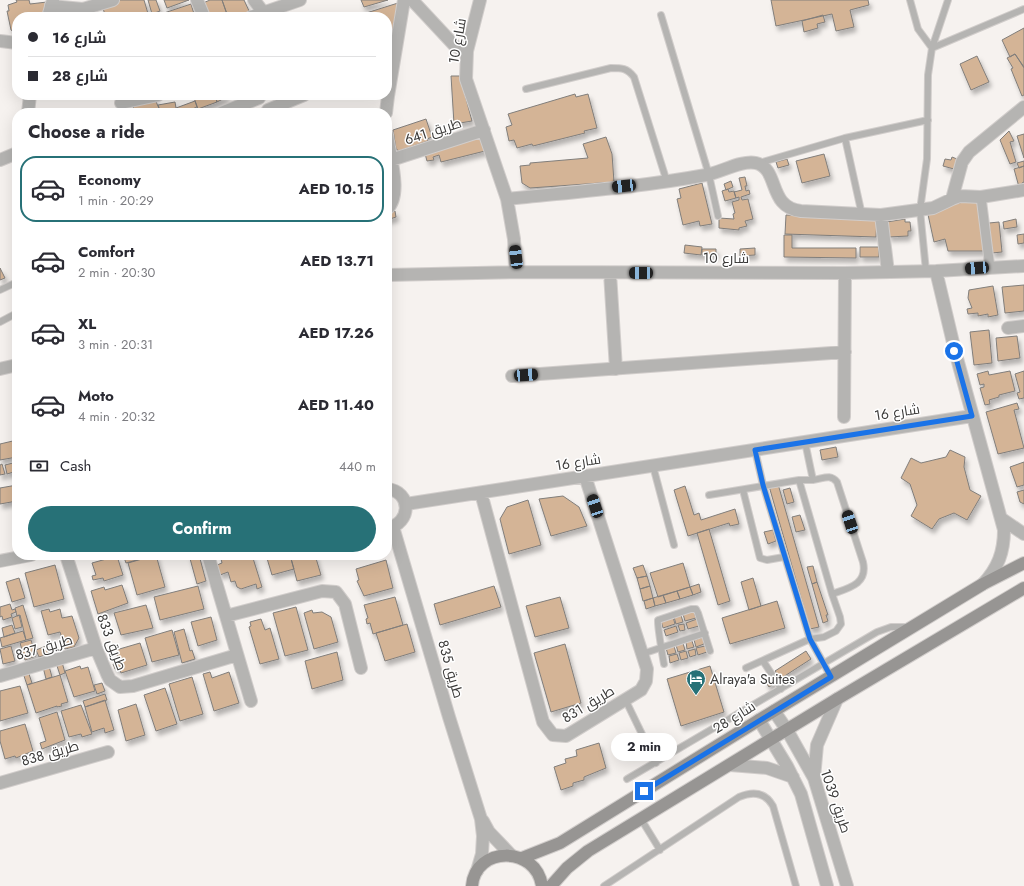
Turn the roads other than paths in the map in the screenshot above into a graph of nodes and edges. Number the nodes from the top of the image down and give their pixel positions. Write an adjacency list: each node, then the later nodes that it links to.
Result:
1 (113, 0): 11 (street)
2 (197, 0): 13 (street)
3 (254, 0): 14 (street)
4 (300, 0): 14 (street)
5 (404, 0): 17 (street)
6 (412, 0): 20 (street)
7 (480, 0): 20 (street, شارع 10)
8 (910, 0): 19 (lane)
9 (948, 0): 19 (lane)
10 (51, 8): 11 (street)
11 (94, 8)
12 (1024, 9): 19 (lane)
13 (202, 12)
14 (263, 12)
15 (661, 15): 36 (lane)
16 (0, 41): 18 (street)
17 (392, 42)
18 (12, 43)
19 (932, 48): 29 (lane)
20 (468, 51): 30 (street, شارع 10)
21 (526, 89): 37 (lane)
22 (138, 100): 25 (street)
23 (251, 100): 27 (street)
24 (293, 100): 28 (street)
25 (122, 104)
26 (1024, 107): 41 (street)
27 (233, 108)
28 (276, 108)
29 (928, 120): 31 (lane); 43 (lane)
30 (484, 130): 34 (street, طريق 641); 40 (street, شارع 10)
31 (846, 138): 35 (lane); 44 (lane)
32 (12, 154): 33 (street)
33 (0, 160)
34 (392, 164): 42 (street)
35 (757, 164): 36 (street); 44 (street)
36 (709, 175): 37 (street); 46 (lane)
37 (667, 182): 40 (street)
38 (1024, 190): 39 (street)
39 (981, 197): 41 (street); 48 (street)
40 (507, 199): 50 (street, شارع 10)
41 (952, 199): 43 (street)
42 (392, 203)
43 (920, 210): 45 (street); 49 (lane)
44 (862, 215): 45 (street)
45 (881, 215): 51 (street)
46 (718, 216)
47 (1024, 266): 48 (street, شارع 10)
48 (990, 268): 49 (street, شارع 10)
49 (931, 271): 51 (street, شارع 10); 66 (street)
50 (516, 272): 52 (street, شارع 10); 54 (street, شارع 10)
51 (888, 272): 53 (street, شارع 10)
52 (610, 273): 53 (street, شارع 10); 64 (street)
53 (845, 273): 61 (street)
54 (392, 275)
55 (12, 284): 56 (lane)
56 (0, 290)
57 (12, 316): 58 (lane)
58 (0, 322)
59 (1024, 326): 60 (street)
60 (1008, 328)
61 (845, 352): 64 (street); 67 (street)
62 (12, 366): 63 (street)
63 (0, 369)
64 (616, 369): 65 (street)
65 (512, 376)
66 (972, 416): 68 (street, شارع 16); 80 (street)
67 (844, 417)
68 (805, 442): 69 (street, شارع 16); 73 (lane)
69 (755, 450): 70 (street, شارع 16); 74 (lane)
70 (653, 466): 71 (street, شارع 16); 84 (lane)
71 (585, 476): 77 (street, شارع 16); 101 (street, طريق 831)
72 (799, 480): 73 (lane); 74 (lane); 93 (lane)
73 (813, 480): 93 (lane)
74 (763, 485): 75 (lane); 85 (lane)
75 (743, 490): 78 (lane); 85 (lane)
76 (392, 491): 79 (street)
77 (481, 493): 79 (street, شارع 16); 113 (street, طريق 831)
78 (709, 495)
79 (406, 504): 81 (street)
80 (1002, 518): 83 (street); 91 (street)
81 (392, 526)
82 (392, 533): 127 (street, طريق 835)
83 (1024, 534)
84 (674, 545)
85 (784, 557): 97 (lane)
86 (12, 559): 89 (street)
87 (68, 560): 99 (street, طريق 833)
88 (209, 560): 94 (street)
89 (0, 561)
90 (1024, 563): 91 (main road, شارع 28)
91 (983, 584): 95 (main road, شارع 28)
92 (1022, 590): 114 (main road)
93 (832, 594): 97 (lane)
94 (226, 616): 102 (street); 106 (street)
95 (913, 628): 104 (lane); 110 (main road, شارع 28)
96 (705, 633): 98 (lane); 98 (lane); 100 (lane)
97 (810, 639): 103 (lane); 104 (lane)
98 (662, 646): 101 (lane); 105 (lane)
99 (96, 648): 102 (street, طريق 833); 108 (street, طريق 837)
100 (710, 651)
101 (642, 654): 113 (street, طريق 831)
102 (237, 655): 115 (street)
103 (763, 661): 107 (lane); 109 (lane)
104 (824, 663): 110 (lane); 112 (lane)
105 (664, 664)
106 (361, 668)
107 (746, 668)
108 (0, 676)
109 (773, 676)
110 (831, 677): 116 (main road, شارع 28)
111 (777, 682): 112 (lane)
112 (781, 689): 121 (lane)
113 (625, 699): 121 (lane)
114 (837, 699): 118 (main road); 124 (street)
115 (251, 701)
116 (774, 710): 117 (main road, شارع 28); 118 (street, طريق 1039)
117 (759, 720): 119 (street); 130 (main road, شارع 28)
118 (787, 730): 119 (main road); 124 (street, طريق 1039)
119 (771, 740): 122 (main road); 123 (street)
120 (108, 752): 126 (street, طريق 838)
121 (656, 763): 125 (lane)
122 (730, 765): 123 (street); 128 (main road)
123 (793, 777): 137 (street)
124 (814, 778): 138 (street, طريق 1039)
125 (627, 779)
126 (0, 783)
127 (481, 819): 130 (street, طريق 835); 131 (street, طريق 835)
128 (641, 819): 129 (lane); 134 (main road)
129 (660, 850): 135 (lane); 136 (lane)
130 (516, 856): 131 (main road, شارع 28); 133 (main road)
131 (477, 871): 132 (main road)
132 (472, 885)
133 (542, 886)
134 (551, 886)
135 (604, 886)
136 (796, 886)
137 (827, 886)
138 (847, 886)

